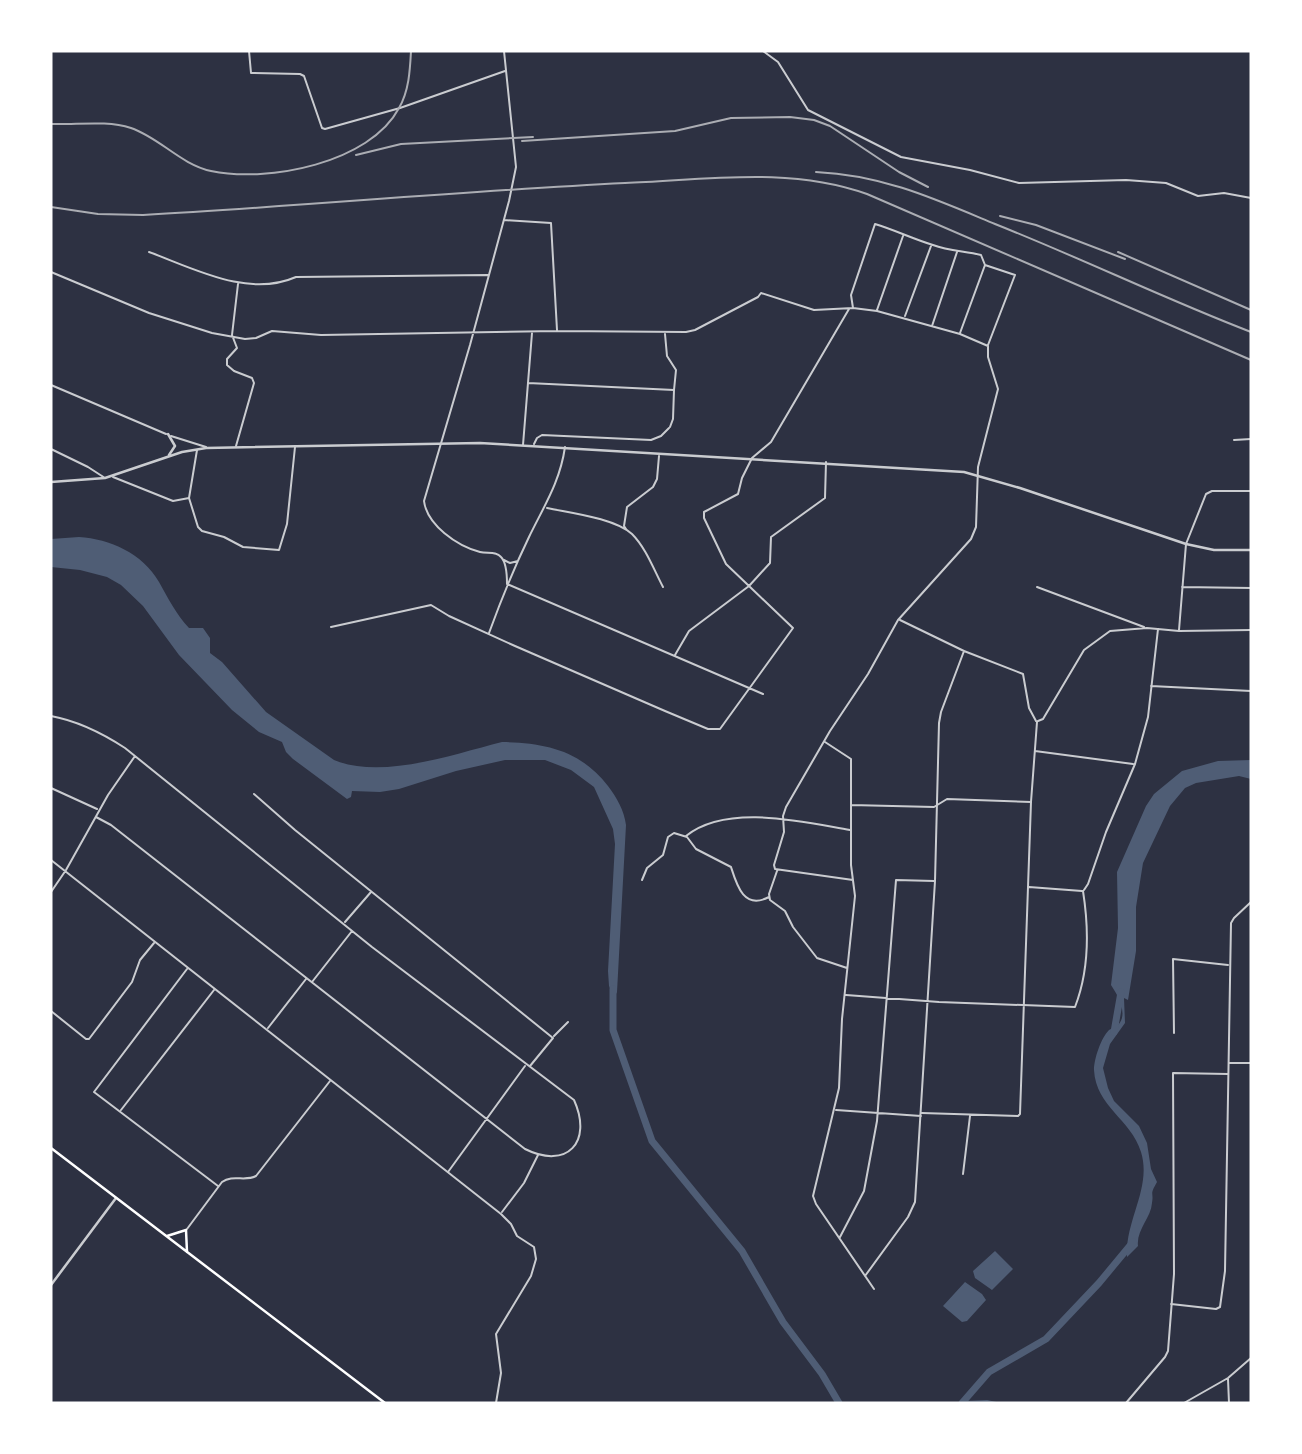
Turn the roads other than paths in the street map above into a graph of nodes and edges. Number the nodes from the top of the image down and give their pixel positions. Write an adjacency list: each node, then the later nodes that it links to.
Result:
1 (249, 51): 4 (street)
2 (504, 51): 4 (street)
3 (763, 51): 5 (street)
4 (506, 71): 6 (street)
5 (1251, 198)
6 (504, 220): 13 (street); 19 (street)
7 (904, 234): 8 (street); 15 (street); 16 (street)
8 (932, 245): 10 (street); 17 (street)
9 (149, 252): 14 (street)
10 (957, 253): 11 (street); 18 (street)
11 (985, 265): 23 (street); 25 (street)
12 (51, 272): 24 (street)
13 (488, 275): 14 (street); 20 (street)
14 (238, 284): 24 (street)
15 (851, 308): 16 (street); 22 (street); 43 (street)
16 (877, 311): 17 (street)
17 (905, 318): 18 (street)
18 (931, 327): 23 (street)
19 (557, 331): 21 (street); 22 (street)
20 (472, 332): 21 (street); 24 (street); 32 (street)
21 (532, 332): 26 (street)
22 (665, 332): 28 (street)
23 (960, 334): 25 (street)
24 (232, 335): 36 (street)
25 (988, 346): 45 (street)
26 (528, 383): 28 (street); 34 (street)
27 (51, 385): 29 (street)
28 (674, 390): 35 (street)
29 (168, 434): 38 (street); 42 (street)
30 (1251, 439): 31 (street)
31 (1234, 440)
32 (442, 443): 33 (street); 34 (street); 55 (street)
33 (295, 445): 36 (street); 50 (street)
34 (523, 445): 35 (street)
35 (534, 445): 37 (street)
36 (235, 447): 38 (street)
37 (565, 447): 41 (street); 51 (street)
38 (206, 448): 40 (street)
39 (51, 449): 47 (street)
40 (197, 449): 42 (street); 50 (street)
41 (659, 453): 43 (street); 52 (street)
42 (166, 458): 46 (street)
43 (752, 458): 44 (street); 58 (street)
44 (827, 462): 45 (street); 58 (street)
45 (976, 475): 53 (street); 63 (street)
46 (112, 477): 47 (street); 50 (street)
47 (105, 478): 48 (street)
48 (51, 482)
49 (1251, 491): 53 (street)
50 (189, 498)
51 (546, 507): 52 (street); 56 (street)
52 (629, 532): 59 (street)
53 (1186, 544): 54 (street); 61 (street)
54 (1251, 550)
55 (503, 559): 56 (street); 57 (street)
56 (518, 561): 57 (street)
57 (507, 584): 69 (street); 71 (street)
58 (749, 586): 71 (street); 73 (street)
59 (663, 587)
60 (1037, 587): 65 (street)
61 (1182, 587): 62 (street); 68 (street)
62 (1251, 588)
63 (898, 620): 70 (street); 78 (street)
64 (331, 627): 69 (street)
65 (1146, 628): 66 (street); 77 (street)
66 (1157, 629): 68 (street); 72 (street)
67 (1251, 630): 68 (street)
68 (1179, 631)
69 (489, 634): 73 (street)
70 (964, 651): 77 (street); 86 (street)
71 (674, 656): 73 (street)
72 (1151, 685): 74 (street); 81 (street)
73 (750, 688): 75 (street)
74 (1251, 691)
75 (763, 694)
76 (51, 716): 80 (street)
77 (1037, 722): 79 (street)
78 (824, 742): 85 (street); 89 (street)
79 (1034, 751): 81 (street); 84 (street)
80 (135, 756): 87 (street); 104 (street)
81 (1135, 764): 99 (street)
82 (51, 788): 87 (street)
83 (254, 794): 101 (street)
84 (1031, 802): 86 (street); 98 (street)
85 (851, 805): 86 (street); 90 (street)
86 (938, 805): 97 (street)
87 (99, 810): 88 (street)
88 (96, 817): 93 (street); 110 (street)
89 (783, 819): 90 (street); 91 (street); 94 (street)
90 (850, 830): 96 (street)
91 (685, 836): 95 (street); 102 (street)
92 (51, 860): 93 (street)
93 (66, 870): 100 (street); 106 (street)
94 (777, 870): 96 (street); 102 (street)
95 (642, 880)
96 (853, 880): 109 (street)
97 (935, 881): 114 (street); 115 (street)
98 (1029, 887): 99 (street); 116 (street)
99 (1083, 891): 116 (street)
100 (51, 892)
101 (371, 892): 104 (street); 121 (street)
102 (769, 897): 109 (street)
103 (1251, 902): 107 (street)
104 (345, 923): 105 (street)
105 (352, 930): 111 (street); 124 (street)
106 (155, 942): 108 (street); 117 (street)
107 (1230, 966): 120 (street); 122 (street)
108 (188, 968): 112 (street); 129 (street)
109 (848, 969): 113 (street)
110 (306, 978): 111 (street); 119 (street)
111 (312, 983): 133 (street)
112 (215, 989): 119 (street); 129 (street)
113 (846, 995): 114 (street); 128 (street)
114 (887, 997): 115 (street); 130 (street)
115 (929, 1000): 116 (street); 131 (street)
116 (1024, 1005): 132 (street)
117 (51, 1011)
118 (568, 1022): 121 (street)
119 (267, 1029): 127 (street)
120 (1174, 1033)
121 (553, 1038): 125 (street)
122 (1229, 1063): 123 (street); 126 (street)
123 (1251, 1063)
124 (526, 1064): 125 (street); 133 (street)
125 (529, 1067): 135 (street)
126 (1228, 1074): 148 (street); 148 (street)
127 (331, 1080): 136 (street); 138 (street)
128 (835, 1110): 130 (street); 143 (street)
129 (120, 1111): 138 (street)
130 (878, 1113): 131 (street); 143 (street)
131 (922, 1114): 132 (street); 145 (street)
132 (970, 1115): 137 (street)
133 (486, 1119): 135 (street); 136 (street)
134 (51, 1148): 139 (main road)
135 (538, 1154): 140 (street)
136 (448, 1172): 140 (street)
137 (963, 1174)
138 (218, 1186): 141 (street)
139 (116, 1198): 142 (main road); 146 (street)
140 (501, 1214): 152 (street)
141 (186, 1230): 142 (main road); 144 (main road)
142 (165, 1236): 144 (main road)
143 (839, 1238): 145 (street)
144 (187, 1252): 151 (main road)
145 (865, 1276): 147 (street)
146 (51, 1285)
147 (874, 1289)
148 (1171, 1304): 153 (street)
149 (1251, 1358): 150 (street)
150 (1228, 1378): 154 (street); 155 (street)
151 (385, 1403)
152 (496, 1403)
153 (1126, 1403)
154 (1184, 1403)
155 (1228, 1403)

